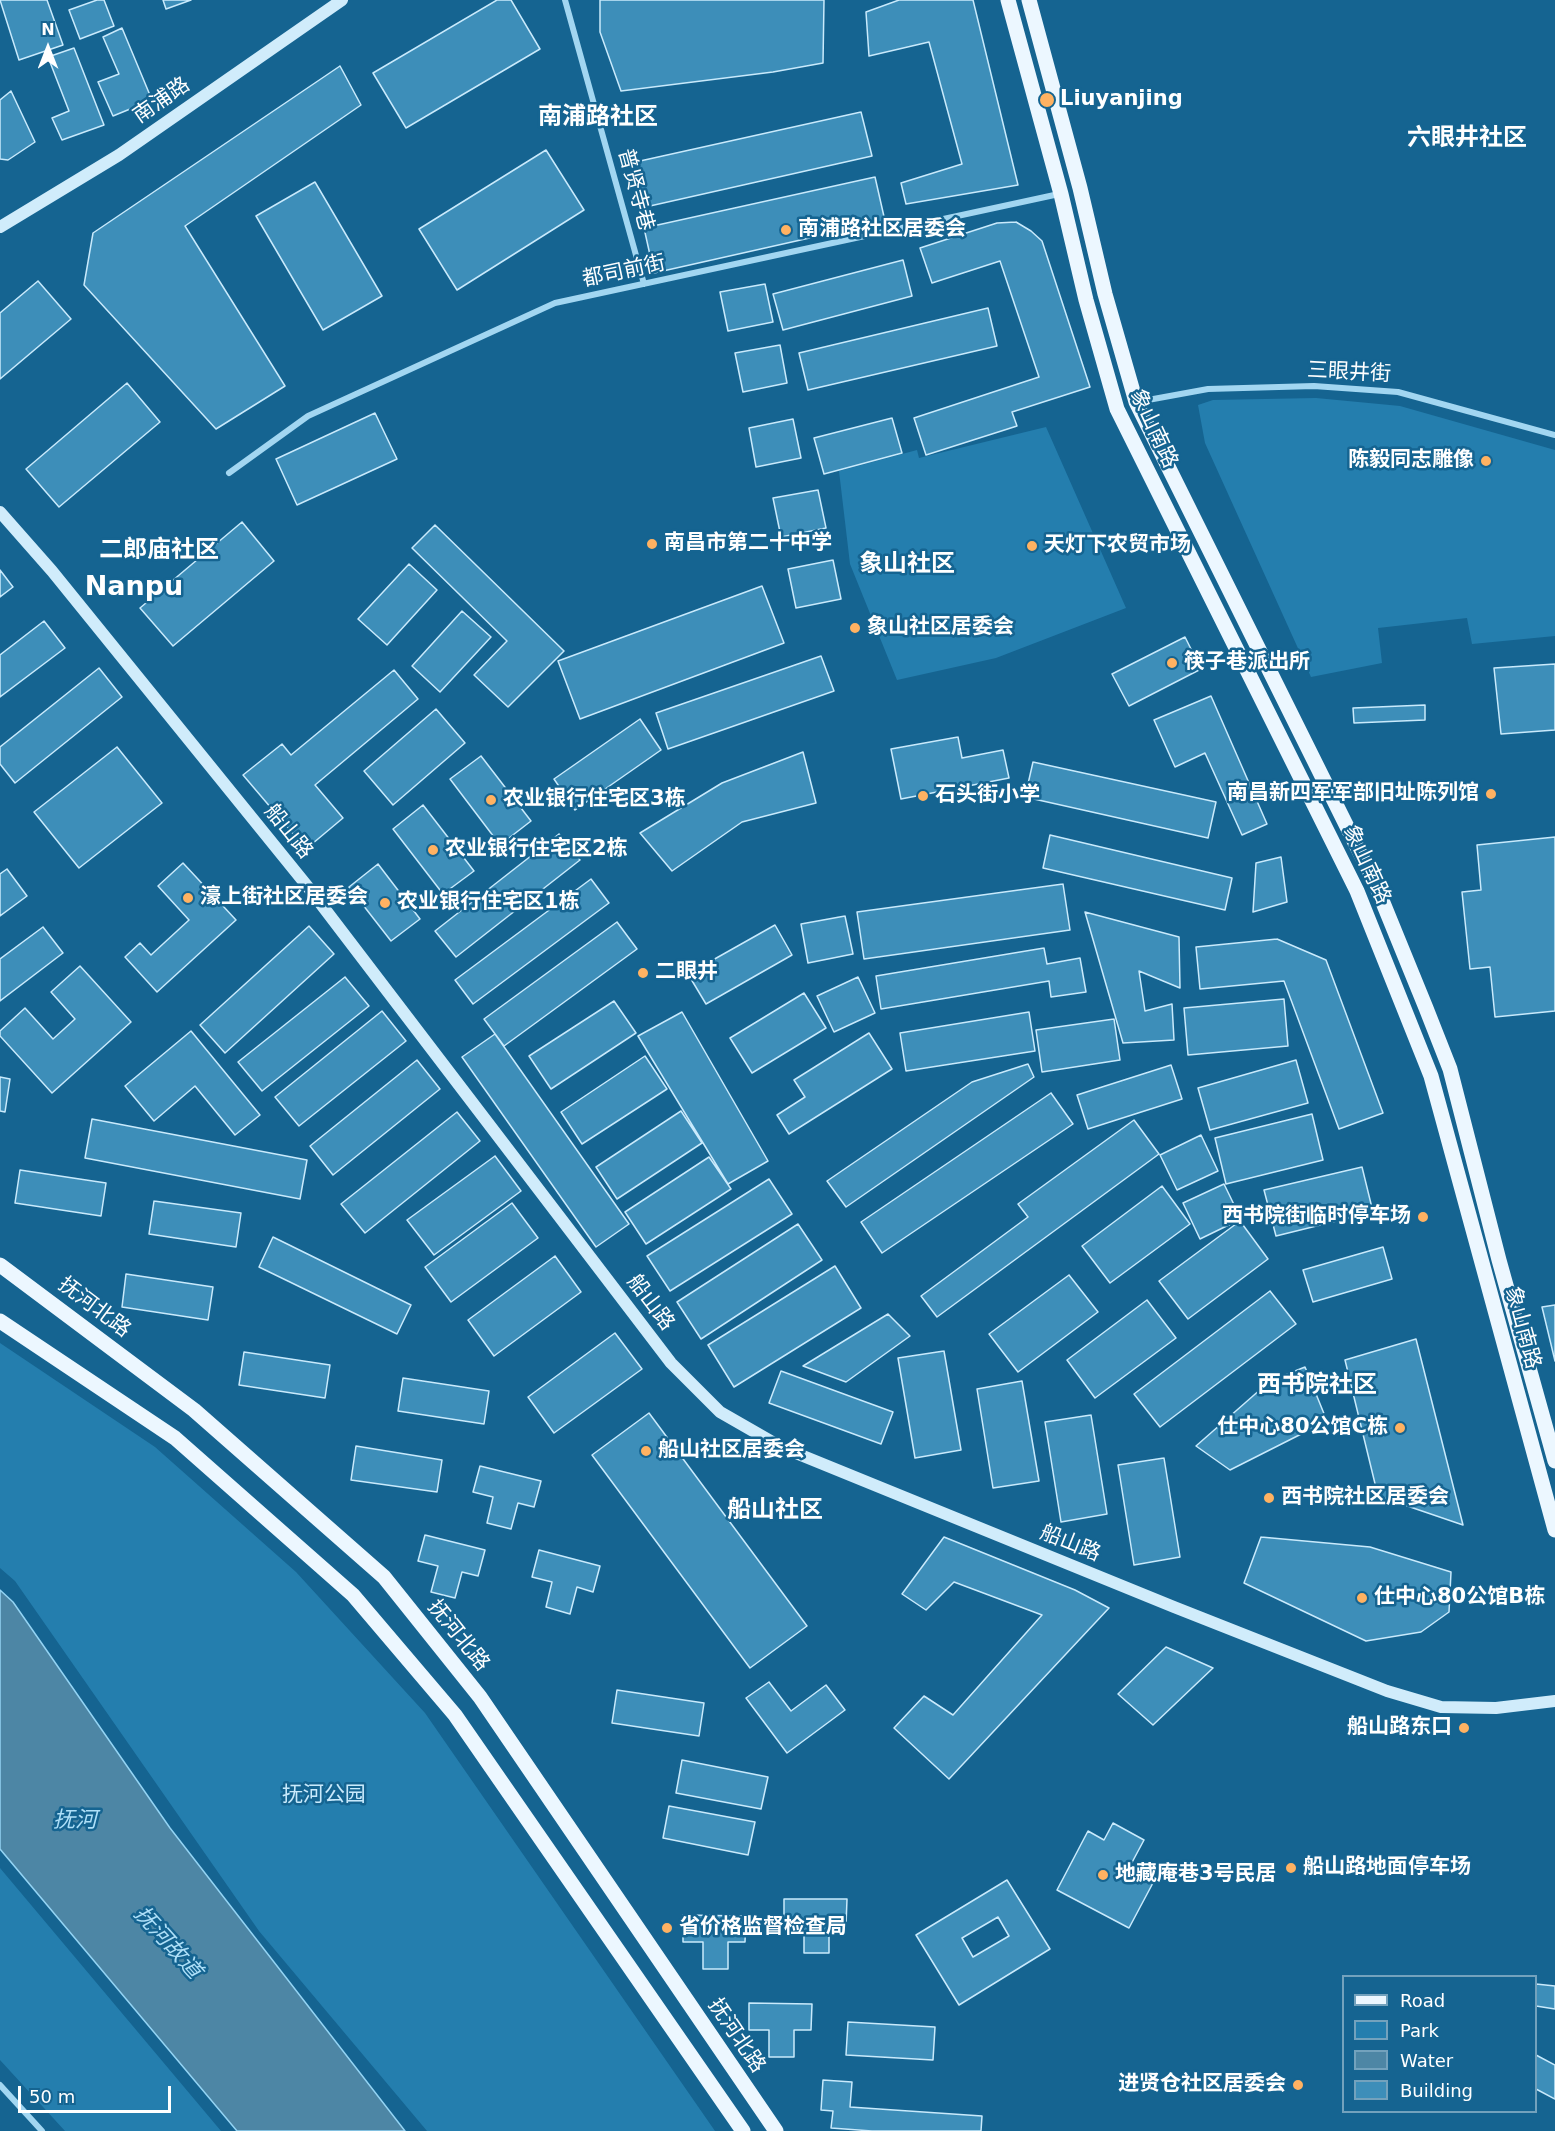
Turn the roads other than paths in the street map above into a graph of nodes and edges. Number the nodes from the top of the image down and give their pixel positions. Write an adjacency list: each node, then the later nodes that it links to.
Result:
1 (342, 0): 6 (street, 南浦路)
2 (565, 0): 7 (street, 普贤寺巷)
3 (1008, 0): 5 (main road, 象山南路)
4 (1029, 0): 8 (main road, 象山南路)
5 (1061, 194): 7 (street, 都司前街); 15 (main road, 象山南路)
6 (0, 227)
7 (644, 284): 10 (street, 都司前街)
8 (1136, 402): 9 (street, 三眼井街); 14 (main road, 象山南路)
9 (1555, 435)
10 (229, 473)
11 (0, 512): 16 (street, 船山路)
12 (0, 1265): 20 (main road, 抚河北路)
13 (0, 1321): 19 (main road)
14 (1555, 1461)
15 (1555, 1530)
16 (1555, 1701)
17 (0, 2085): 18 (street)
18 (42, 2131)
19 (743, 2131)
20 (776, 2131)

